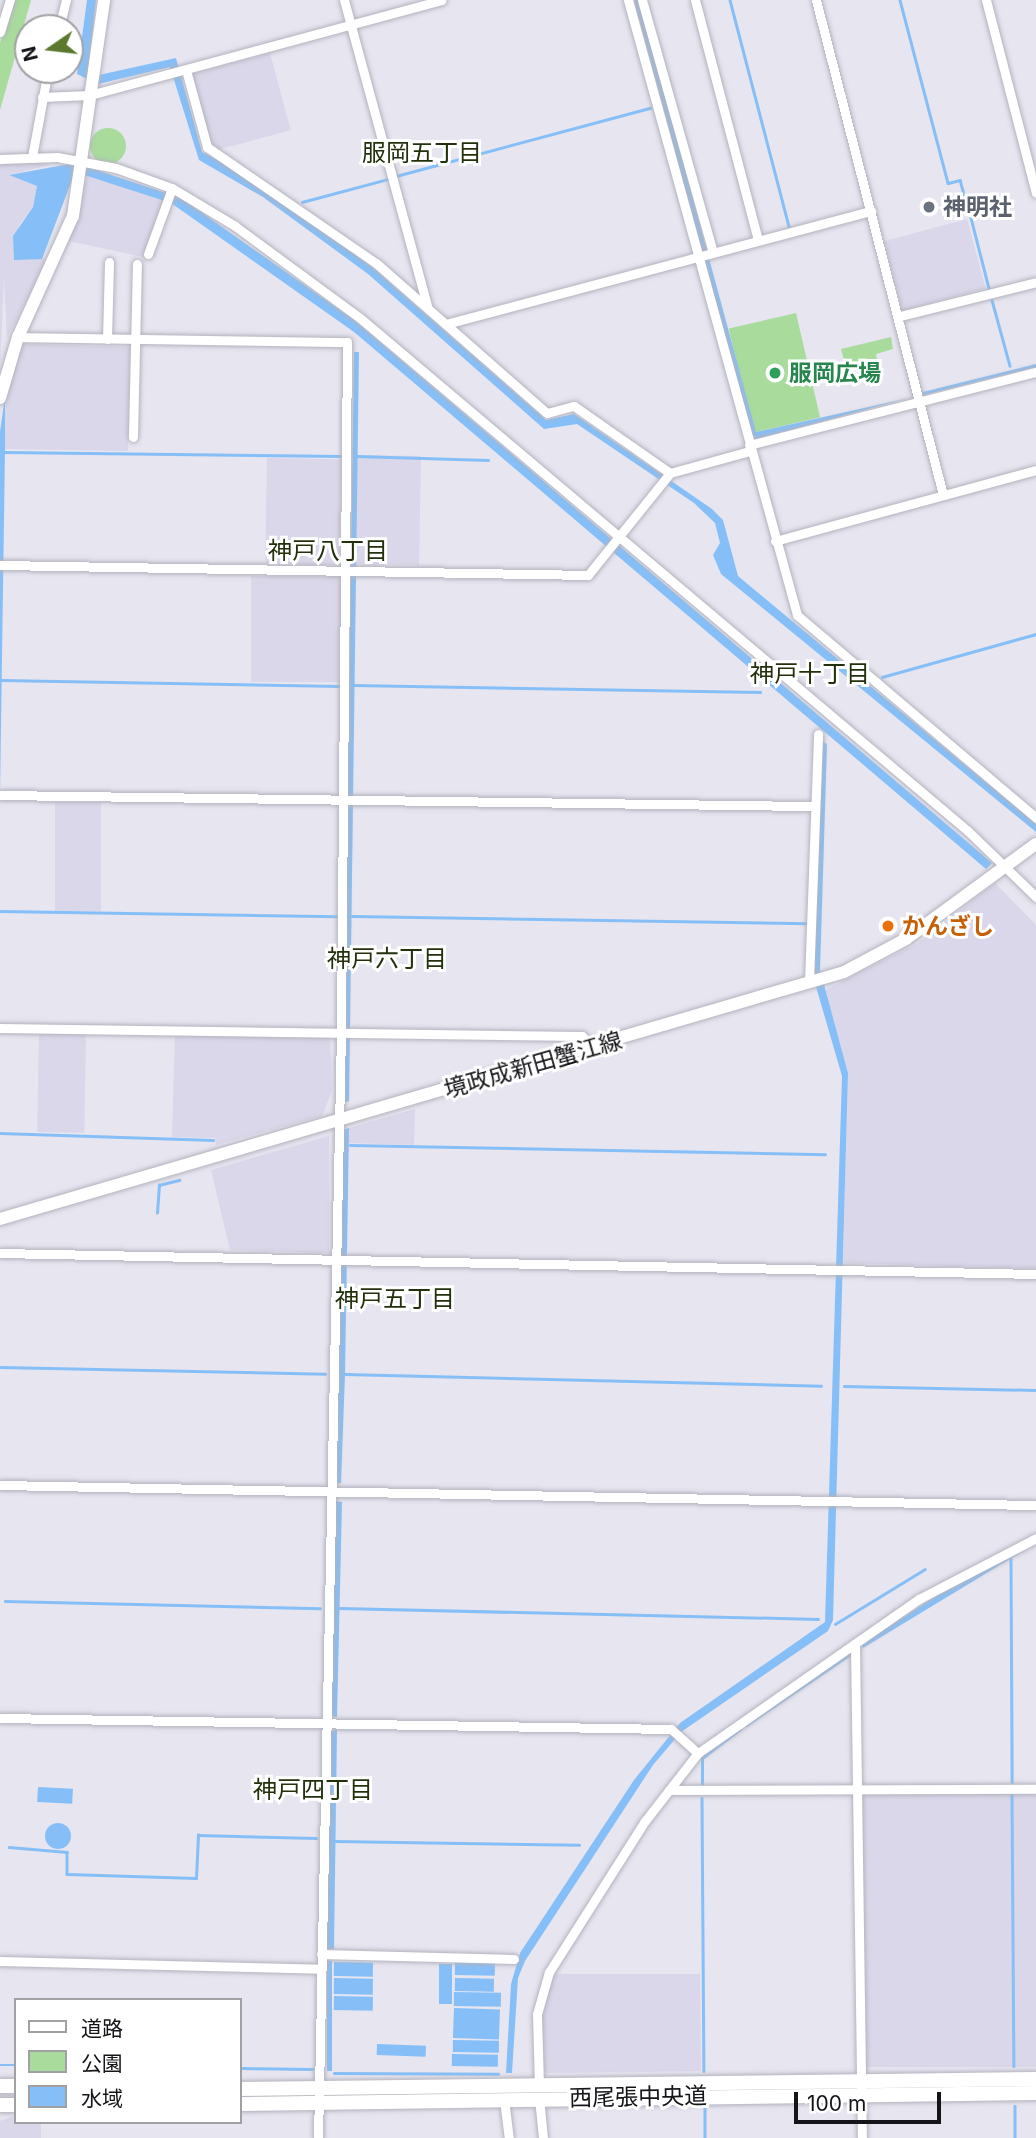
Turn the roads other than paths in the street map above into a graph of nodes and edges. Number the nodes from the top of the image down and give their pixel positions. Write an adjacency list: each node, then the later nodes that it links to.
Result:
1 (10, 0): 11 (street)
2 (104, 0): 13 (main road)
3 (344, 0): 10 (street)
4 (441, 0): 10 (street)
5 (628, 0): 25 (street)
6 (642, 0): 23 (street)
7 (695, 0): 22 (street)
8 (816, 0): 21 (street)
9 (986, 0): 20 (street)
10 (351, 25): 12 (street); 29 (street)
11 (0, 32)
12 (184, 71): 13 (street); 29 (street)
13 (92, 83): 15 (street); 18 (main road)
14 (44, 84): 15 (street)
15 (41, 97): 16 (street)
16 (32, 157): 17 (street); 18 (street)
17 (0, 159)
18 (81, 166): 19 (street); 32 (main road)
19 (171, 190): 24 (street); 43 (street)
20 (1036, 192)
21 (871, 211): 22 (street); 30 (street)
22 (758, 240): 23 (street)
23 (713, 252): 25 (street)
24 (148, 254)
25 (697, 256): 31 (street); 39 (street)
26 (109, 262): 33 (street)
27 (137, 264): 34 (street)
28 (1036, 282): 30 (street)
29 (428, 307): 31 (street)
30 (900, 316): 37 (street)
31 (446, 324): 41 (street)
32 (18, 337): 33 (street); 36 (main road)
33 (107, 340): 34 (street)
34 (134, 340): 38 (street); 46 (street)
35 (1036, 372): 37 (street)
36 (0, 398)
37 (916, 402): 39 (street); 42 (street)
38 (133, 437)
39 (749, 448): 41 (street); 44 (street)
40 (1036, 470): 42 (street)
41 (667, 478): 43 (street)
42 (943, 495): 44 (street)
43 (618, 540): 46 (street); 53 (street)
44 (775, 541): 51 (street)
45 (2, 565): 46 (street)
46 (350, 570): 49 (street)
47 (818, 734): 50 (street)
48 (1, 795): 49 (street)
49 (348, 799): 50 (street); 57 (street)
50 (813, 806): 55 (street)
51 (1036, 818)
52 (1036, 844): 53 (main road, 境政成新田蟹江線)
53 (1003, 867): 54 (street); 55 (main road, 境政成新田蟹江線)
54 (1036, 897)
55 (809, 982): 58 (main road, 境政成新田蟹江線)
56 (0, 1028): 57 (street)
57 (346, 1032): 58 (street); 59 (street)
58 (592, 1047): 59 (main road, 境政成新田蟹江線)
59 (337, 1122): 60 (main road, 境政成新田蟹江線); 62 (street)
60 (0, 1219)
61 (0, 1253): 62 (street)
62 (341, 1257): 63 (street); 65 (street)
63 (1036, 1274)
64 (0, 1485): 65 (street)
65 (331, 1492): 66 (street); 70 (street)
66 (1036, 1505)
67 (1036, 1538): 68 (street)
68 (855, 1644): 71 (street); 74 (street)
69 (0, 1718): 70 (street)
70 (325, 1724): 71 (street); 75 (street)
71 (698, 1754): 73 (street)
72 (1036, 1789): 74 (street)
73 (669, 1790): 74 (street); 82 (street)
74 (857, 1790): 80 (street)
75 (321, 1954): 76 (street); 78 (street)
76 (514, 1959)
77 (0, 1961): 78 (street)
78 (321, 1969): 84 (street)
79 (1036, 2078): 80 (main road, 西尾張中央道)
80 (861, 2085): 82 (main road, 西尾張中央道); 83 (main road, 西尾張中央道); 90 (street)
81 (242, 2089): 84 (main road, 西尾張中央道)
82 (539, 2092): 84 (main road, 西尾張中央道); 85 (main road, 西尾張中央道); 89 (street)
83 (1036, 2093)
84 (320, 2097): 85 (main road, 西尾張中央道); 86 (main road, 西尾張中央道); 87 (street)
85 (504, 2099): 88 (street)
86 (242, 2104)
87 (318, 2138)
88 (509, 2138)
89 (543, 2138)
90 (862, 2138)

